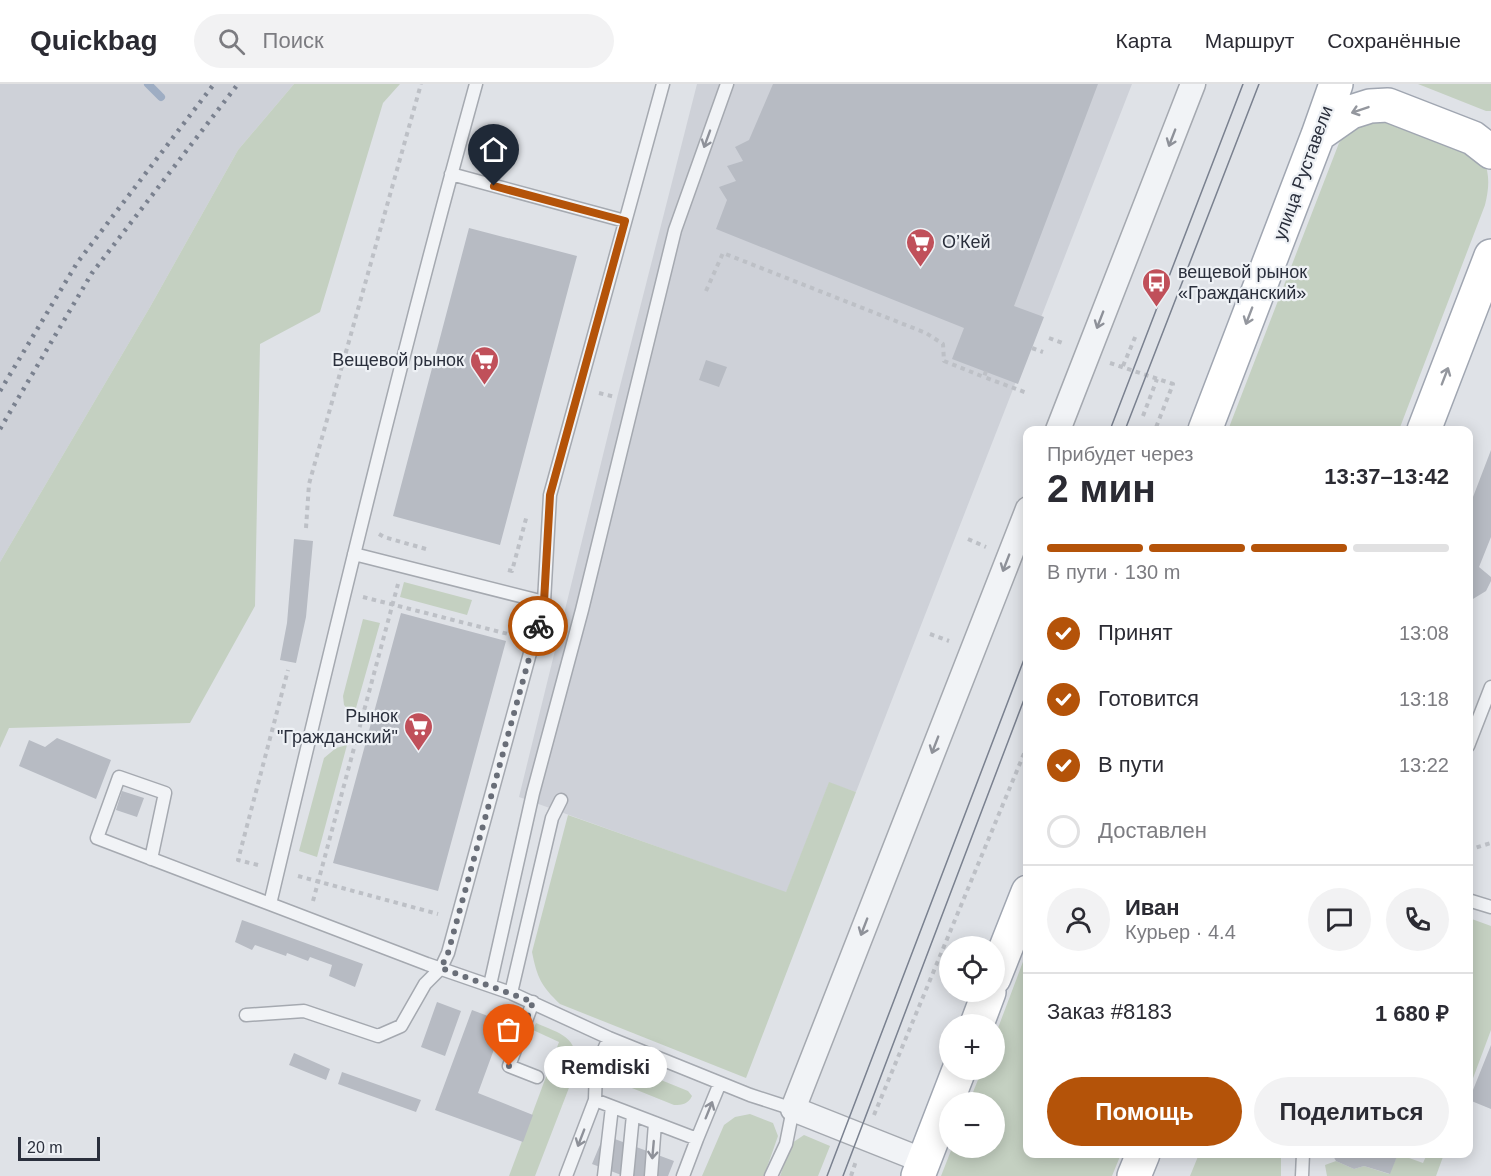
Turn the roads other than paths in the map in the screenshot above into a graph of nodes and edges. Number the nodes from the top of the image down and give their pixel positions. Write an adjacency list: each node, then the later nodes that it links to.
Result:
1 (476, 84): 10 (lane)
2 (663, 84): 11 (lane)
3 (727, 84): 29 (lane, one-way to 29)
4 (1193, 84): 13 (street, one-way to 13)
5 (1336, 84): 8 (main road, улица Руставели)
6 (1390, 84): 7 (main road)
7 (1491, 120)
8 (1318, 135): 9 (main road, one-way to 8); 14 (main road, улица Руставели, one-way to 14)
9 (1491, 152)
10 (451, 174): 11 (lane); 17 (lane)
11 (625, 221): 18 (lane)
12 (1491, 256): 15 (main road, one-way to 12)
13 (1060, 426)
14 (1207, 426)
15 (1426, 426)
16 (1023, 522): 39 (street, one-way to 39)
17 (354, 554): 18 (lane); 24 (lane)
18 (544, 602): 28 (lane)
19 (1491, 687): 20 (lane)
20 (1473, 733)
21 (561, 800): 30 (lane)
22 (151, 859): 22 (lane); 24 (lane)
23 (1473, 902): 26 (lane)
24 (270, 904): 28 (lane)
25 (1023, 905): 27 (main road)
26 (1491, 907)
27 (1005, 950)
28 (441, 968): 29 (lane); 32 (lane)
29 (490, 985): 30 (lane)
30 (511, 993): 31 (lane)
31 (533, 1002): 33 (lane); 34 (lane)
32 (246, 1015)
33 (609, 1038): 36 (lane); 37 (lane)
34 (537, 1077)
35 (955, 1080): 45 (main road)
36 (720, 1083): 39 (lane); 42 (lane, one-way to 36)
37 (595, 1100): 38 (lane); 46 (lane, one-way to 46)
38 (612, 1107): 40 (lane); 47 (lane)
39 (793, 1109): 45 (street); 51 (lane)
40 (633, 1115): 41 (lane); 48 (lane)
41 (655, 1123): 42 (lane); 49 (lane, one-way to 49)
42 (697, 1139): 50 (lane)
43 (1141, 1158): 52 (main road)
44 (1303, 1158): 53 (lane)
45 (921, 1169)
46 (566, 1176)
47 (604, 1176)
48 (627, 1176)
49 (651, 1176)
50 (683, 1176)
51 (771, 1176)
52 (1134, 1176)
53 (1302, 1176)

